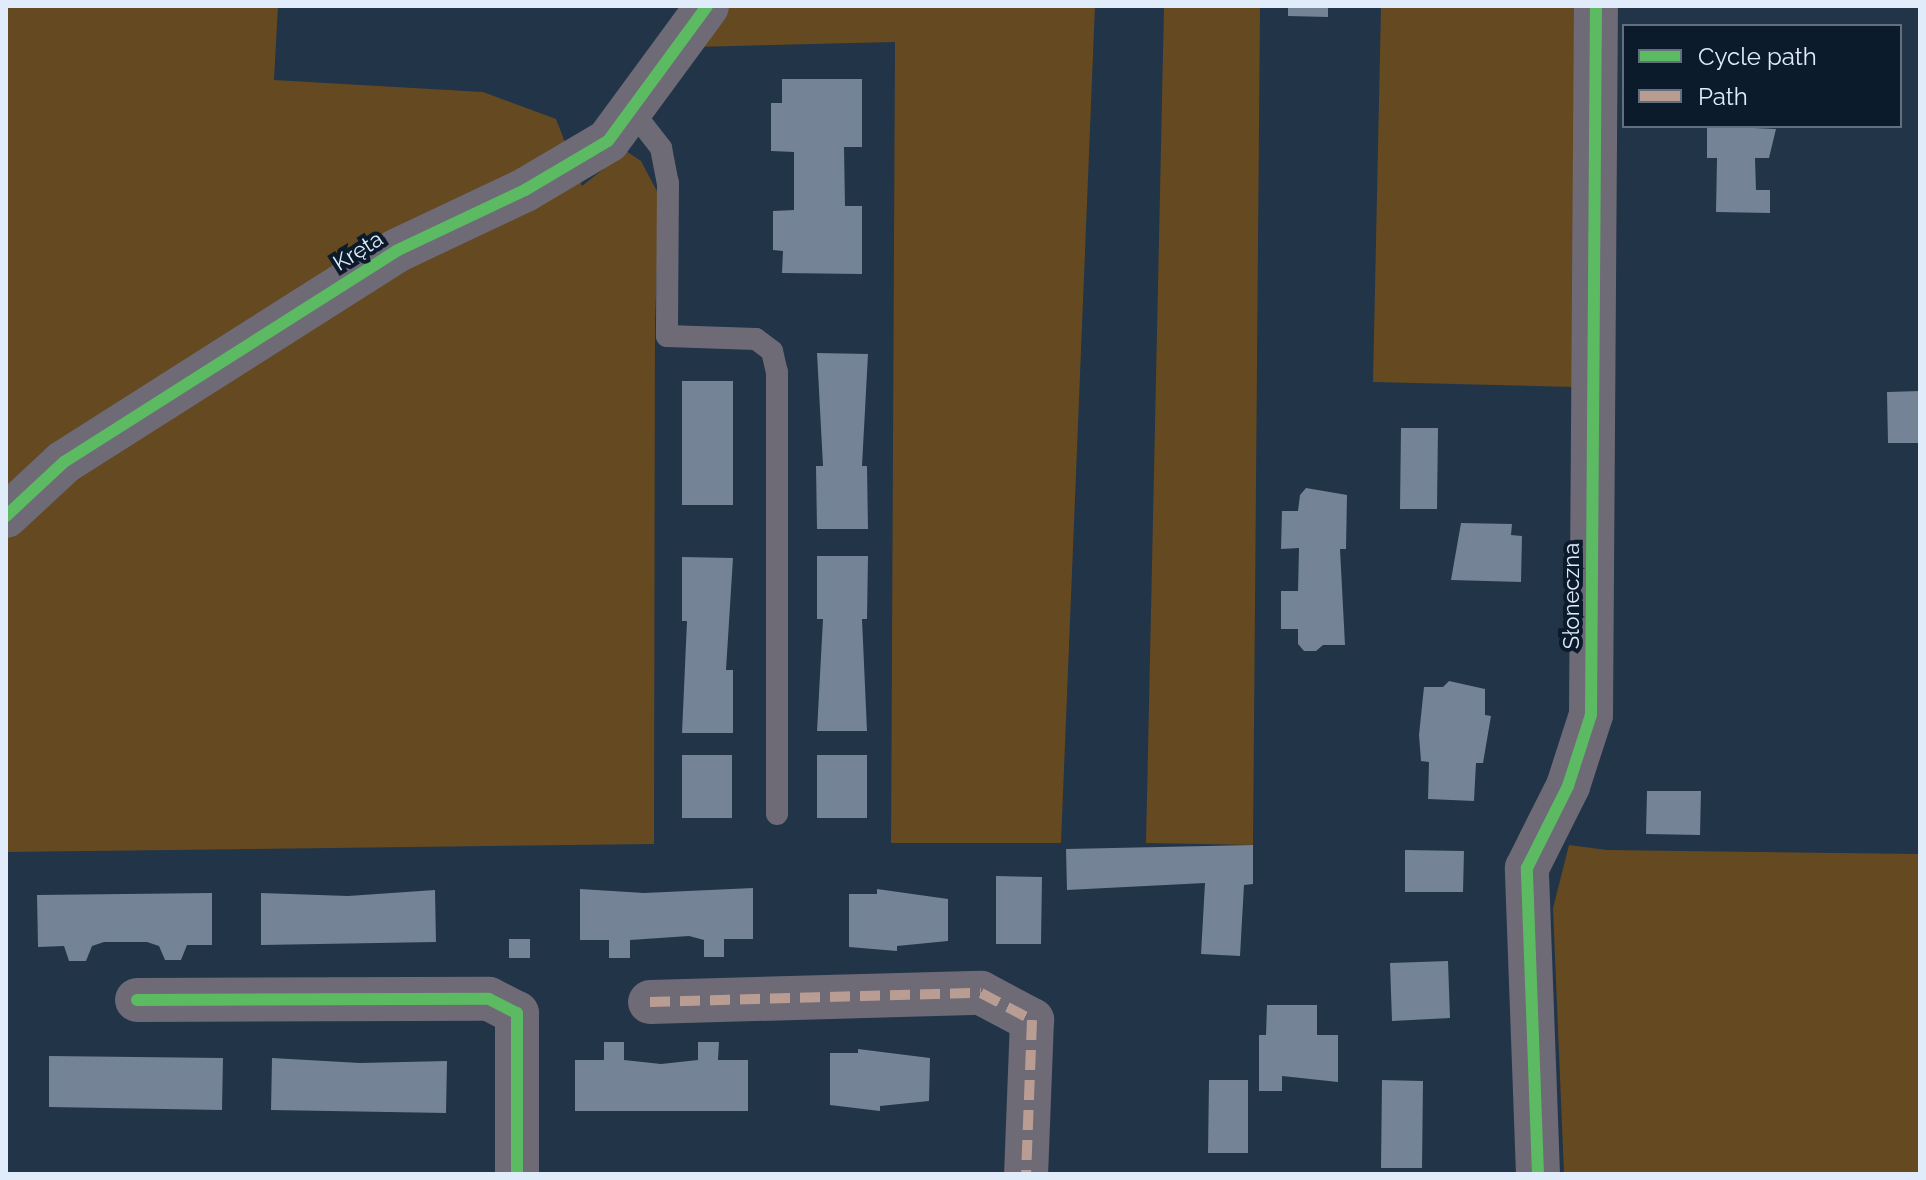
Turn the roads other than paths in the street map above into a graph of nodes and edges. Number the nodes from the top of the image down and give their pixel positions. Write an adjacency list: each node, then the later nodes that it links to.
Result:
1 (707, 6): 3 (street, Kręta)
2 (1596, 6): 10 (street, Słoneczna)
3 (633, 112): 4 (street, Kręta); 5 (lane)
4 (6, 516)
5 (777, 814)
6 (137, 1000): 8 (street)
7 (650, 1002): 9 (street)
8 (517, 1174)
9 (1026, 1174)
10 (1538, 1174)

